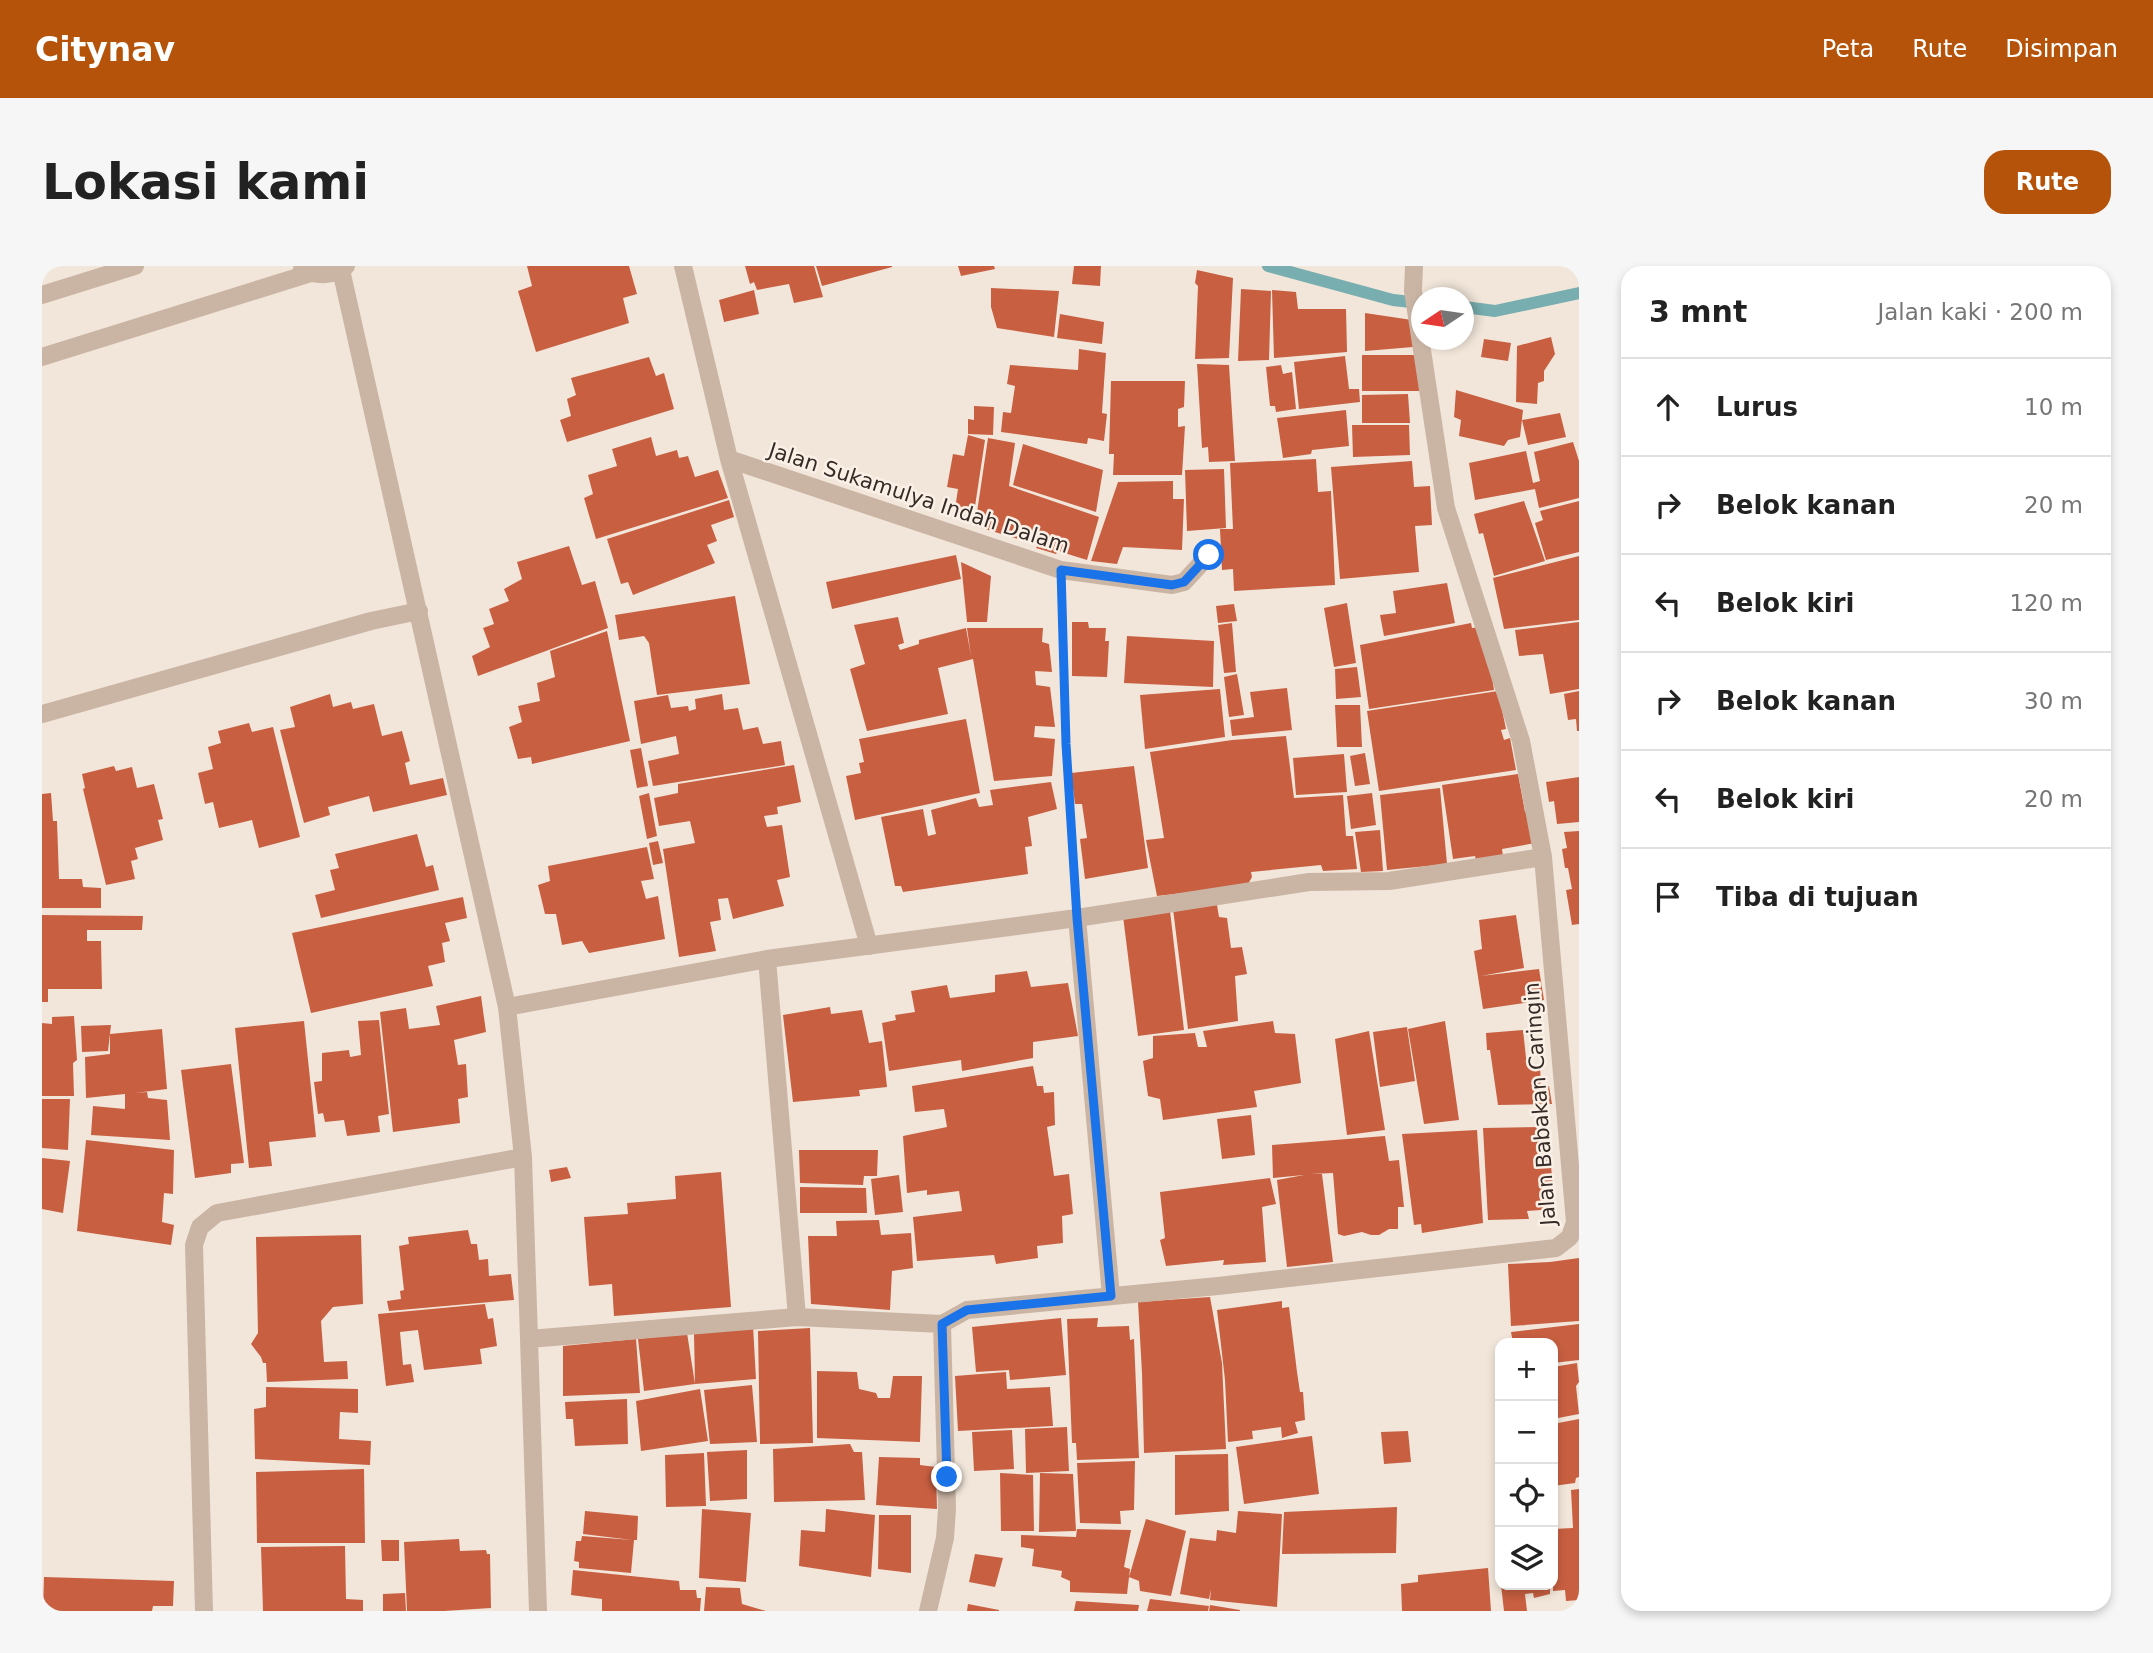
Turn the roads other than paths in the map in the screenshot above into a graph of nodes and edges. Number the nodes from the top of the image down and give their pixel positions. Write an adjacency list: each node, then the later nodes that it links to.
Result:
1 (135, 266): 6 (street)
2 (683, 266): 8 (street)
3 (1413, 266): 12 (street, Jalan Babakan Caringin)
4 (344, 268): 5 (street); 10 (street)
5 (303, 270): 7 (street)
6 (42, 295)
7 (42, 357)
8 (729, 459): 9 (street, Jalan Sukamulya Indah Dalam); 14 (street)
9 (1209, 555)
10 (419, 611): 11 (street); 16 (street)
11 (42, 715)
12 (1544, 857): 13 (street); 18 (street, Jalan Babakan Caringin)
13 (1077, 918): 14 (street); 18 (street)
14 (869, 946): 15 (street)
15 (767, 959): 16 (street); 19 (street)
16 (507, 1007): 17 (street)
17 (523, 1157): 21 (street); 22 (street)
18 (1111, 1296): 20 (street, Jalan Babakan Caringin)
19 (797, 1317): 20 (street); 21 (street)
20 (942, 1324): 24 (street)
21 (529, 1339): 23 (street)
22 (204, 1611)
23 (538, 1611)
24 (928, 1611)

